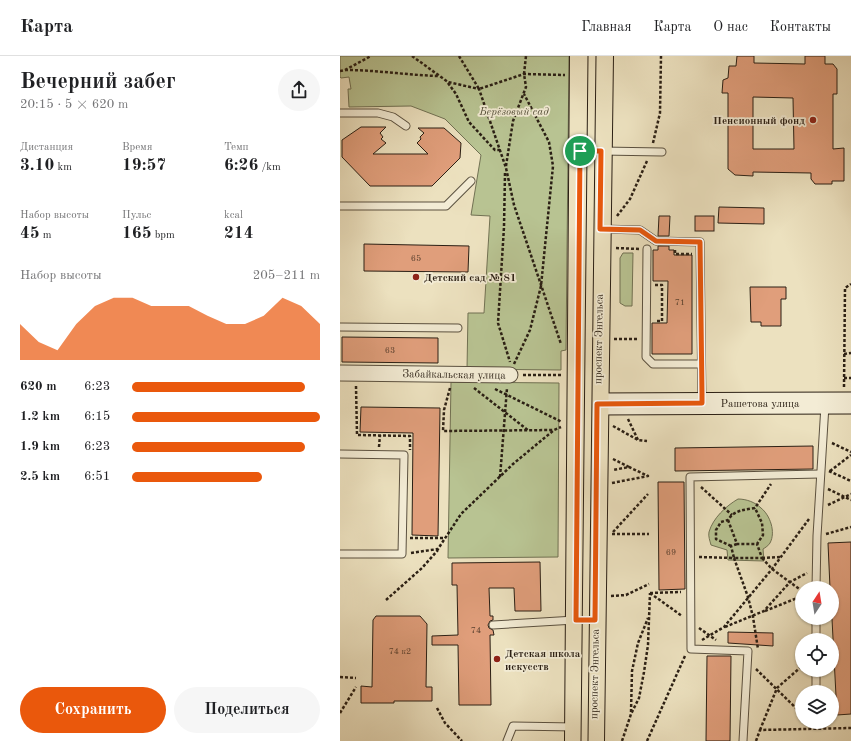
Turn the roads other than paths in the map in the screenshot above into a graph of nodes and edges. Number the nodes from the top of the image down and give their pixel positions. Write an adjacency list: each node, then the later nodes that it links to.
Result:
1 (602, 56): 5 (main road, проспект Энгельса)
2 (576, 65): 5 (main road, проспект Энгельса)
3 (340, 113): 4 (lane)
4 (406, 126)
5 (591, 151): 6 (lane); 9 (main road, проспект Энгельса); 18 (main road, проспект Энгельса)
6 (662, 152)
7 (471, 181): 8 (lane)
8 (340, 206)
9 (608, 223): 13 (lane); 18 (main road, проспект Энгельса)
10 (647, 249): 13 (lane)
11 (340, 327): 12 (lane)
12 (458, 328)
13 (701, 364): 16 (lane)
14 (340, 373): 15 (street, Забайкальская улица)
15 (510, 375)
16 (702, 403): 17 (street, Рашетова улица); 18 (street, Рашетова улица)
17 (840, 403): 20 (lane)
18 (588, 404): 23 (main road, проспект Энгельса)
19 (340, 454): 21 (lane)
20 (820, 474): 22 (lane); 27 (lane)
21 (340, 554)
22 (816, 581)
23 (586, 620): 24 (lane); 25 (main road, проспект Энгельса)
24 (494, 625)
25 (584, 732): 26 (lane)
26 (507, 741)
27 (743, 741)

